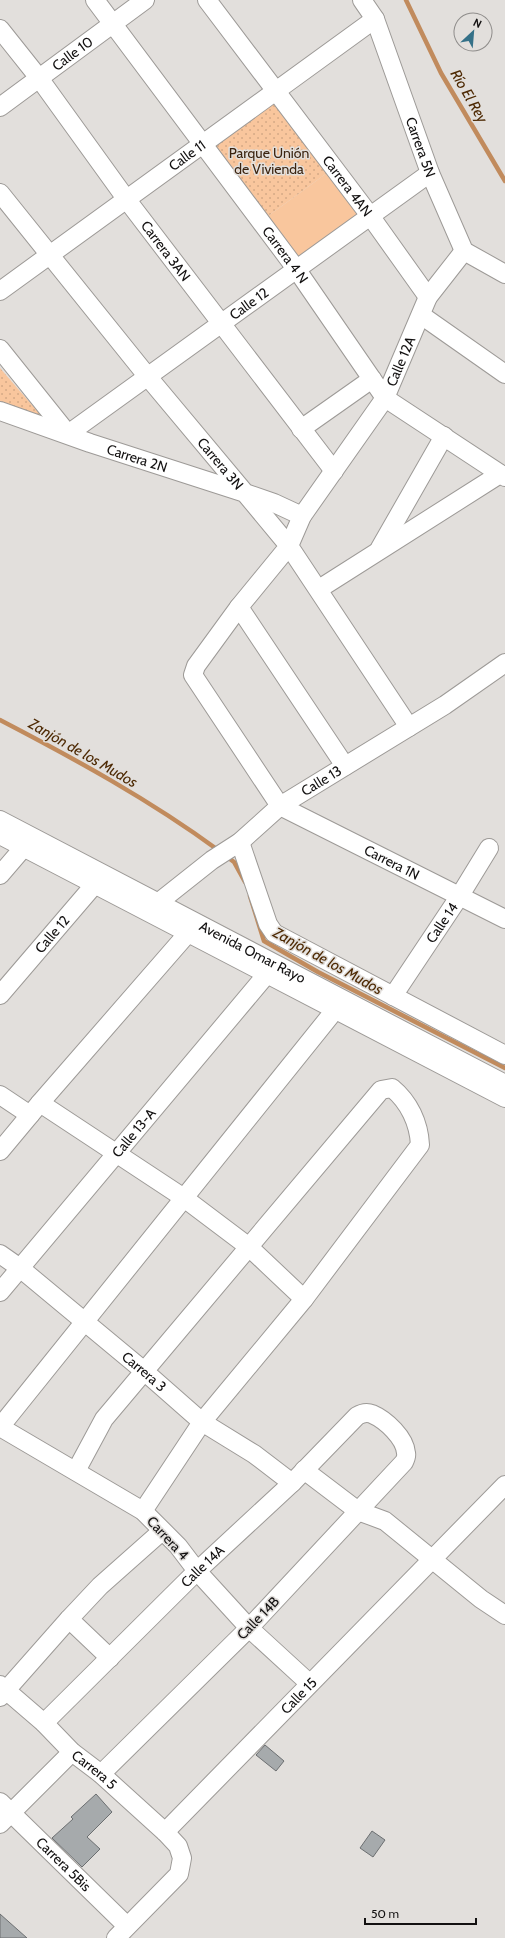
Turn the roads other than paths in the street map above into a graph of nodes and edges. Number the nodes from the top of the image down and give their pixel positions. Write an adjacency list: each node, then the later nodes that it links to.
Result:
1 (95, 0): 6 (street, Carrera 4 N)
2 (145, 0): 6 (street, Calle 10)
3 (207, 0): 9 (street, Carrera 4AN)
4 (362, 0): 5 (street, Carrera 5N)
5 (375, 19): 9 (street, Calle 11); 12 (street, Carrera 5N)
6 (113, 24): 8 (street, Calle 10); 11 (street, Carrera 4 N)
7 (0, 29): 8 (street, Carrera 3AN)
8 (39, 78): 10 (street, Calle 10); 14 (street, Carrera 3AN)
9 (276, 92): 11 (street, Calle 11); 15 (street, Carrera 4AN)
10 (0, 107)
11 (203, 145): 14 (street, Calle 11); 18 (street, Carrera 4 N)
12 (430, 173): 15 (street, Calle 12); 16 (street, Carrera 5N)
13 (0, 192): 17 (street, Carrera 3N)
14 (127, 200): 17 (street, Calle 11); 23 (street, Carrera 3AN)
15 (371, 217): 18 (street, Calle 12); 21 (street, Carrera 4AN)
16 (464, 251): 19 (street); 21 (street, Calle 12A)
17 (50, 256): 20 (street, Calle 11); 26 (street, Carrera 3N)
18 (297, 270): 23 (street, Calle 12); 27 (street, Carrera 4 N)
19 (505, 274)
20 (0, 291)
21 (428, 297): 22 (street, Calle 12A)
22 (421, 315): 25 (street); 28 (street, Calle 12A)
23 (222, 324): 26 (street, Calle 12); 30 (street, Carrera 3AN)
24 (0, 349): 31 (street, Carrera 2N)
25 (505, 374)
26 (148, 378): 31 (street, Calle 12); 35 (street, Carrera 3N)
27 (372, 379): 28 (street, Carrera 4 N); 30 (street)
28 (385, 398): 32 (street, Carrera 4 N); 33 (street, Calle 12A)
29 (0, 410): 31 (street)
30 (301, 429): 33 (street, Carrera 3AN)
31 (68, 434): 35 (street, Carrera 2N)
32 (444, 436): 34 (street, Carrera 4 N); 38 (street)
33 (334, 472): 36 (street, Calle 12A)
34 (502, 476): 38 (street)
35 (245, 494): 36 (street, Carrera 3N); 37 (street)
36 (302, 516): 37 (street)
37 (289, 546): 39 (street); 40 (street)
38 (379, 551): 39 (street)
39 (319, 589): 42 (street)
40 (239, 607): 43 (street); 44 (street)
41 (505, 663): 42 (street, Calle 13)
42 (409, 727): 43 (street, Calle 13)
43 (345, 766): 44 (street, Calle 13)
44 (280, 806): 49 (street, Calle 13); 52 (street, Carrera 1N)
45 (0, 820): 51 (street, Avenida Omar Rayo)
46 (0, 835): 47 (street, Avenida Omar Rayo)
47 (24, 847): 50 (street); 51 (street, Avenida Omar Rayo)
48 (488, 848): 52 (street, Calle 14)
49 (226, 851): 53 (street, Calle 13); 58 (street)
50 (0, 875)
51 (99, 878): 53 (street, Avenida Omar Rayo); 57 (street, Calle 12)
52 (459, 897): 54 (street, Carrera 1N); 58 (street, Calle 14)
53 (156, 908): 55 (street, Avenida Omar Rayo); 61 (street, Avenida Omar Rayo)
54 (505, 919)
55 (188, 933): 56 (street, Avenida Omar Rayo); 64 (street)
56 (267, 974): 59 (street, Avenida Omar Rayo); 66 (street, Calle 13-A)
57 (0, 995)
58 (393, 996): 60 (street)
59 (335, 1010): 63 (street, Avenida Omar Rayo); 67 (street)
60 (505, 1054)
61 (505, 1084)
62 (0, 1095): 64 (street)
63 (505, 1098)
64 (35, 1109): 65 (street); 66 (street)
65 (0, 1151)
66 (116, 1153): 67 (street); 70 (street, Calle 13-A)
67 (184, 1198): 68 (street); 73 (street)
68 (249, 1246): 72 (street); 72 (street); 74 (street)
69 (0, 1254): 70 (street, Carrera 3)
70 (20, 1268): 71 (street, Calle 13-A); 73 (street, Carrera 3)
71 (0, 1292)
72 (304, 1299): 75 (street)
73 (84, 1322): 74 (street, Carrera 3); 76 (street)
74 (144, 1371): 75 (street, Carrera 3); 78 (street)
75 (202, 1422): 79 (street, Carrera 3); 81 (street)
76 (0, 1427): 78 (street, Carrera 4)
77 (407, 1454): 79 (street, Calle 14A); 82 (street, Calle 14B)
78 (76, 1471): 81 (street, Carrera 4)
79 (298, 1476): 82 (street, Carrera 3); 85 (street, Calle 14A)
80 (505, 1485): 84 (street, Calle 15)
81 (143, 1511): 83 (street, Carrera 4)
82 (358, 1511): 84 (street, Carrera 3); 88 (street, Calle 14B)
83 (162, 1531): 85 (street, Carrera 4); 87 (street)
84 (432, 1559): 86 (street, Carrera 3); 90 (street, Calle 15)
85 (197, 1571): 88 (street, Carrera 4); 89 (street, Calle 14A)
86 (505, 1615)
87 (69, 1619): 89 (street); 91 (street)
88 (249, 1628): 90 (street, Carrera 4); 94 (street, Calle 14B)
89 (110, 1658): 92 (street, Calle 14A)
90 (308, 1683): 96 (street, Calle 15)
91 (2, 1691): 92 (street, Carrera 5)
92 (44, 1723): 93 (street, Carrera 5)
93 (72, 1752): 94 (street, Carrera 5); 95 (street)
94 (101, 1774): 96 (street, Carrera 5)
95 (4, 1813): 97 (street, Carrera 5Bis)
96 (165, 1832): 97 (street, Carrera 5)
97 (122, 1932)

